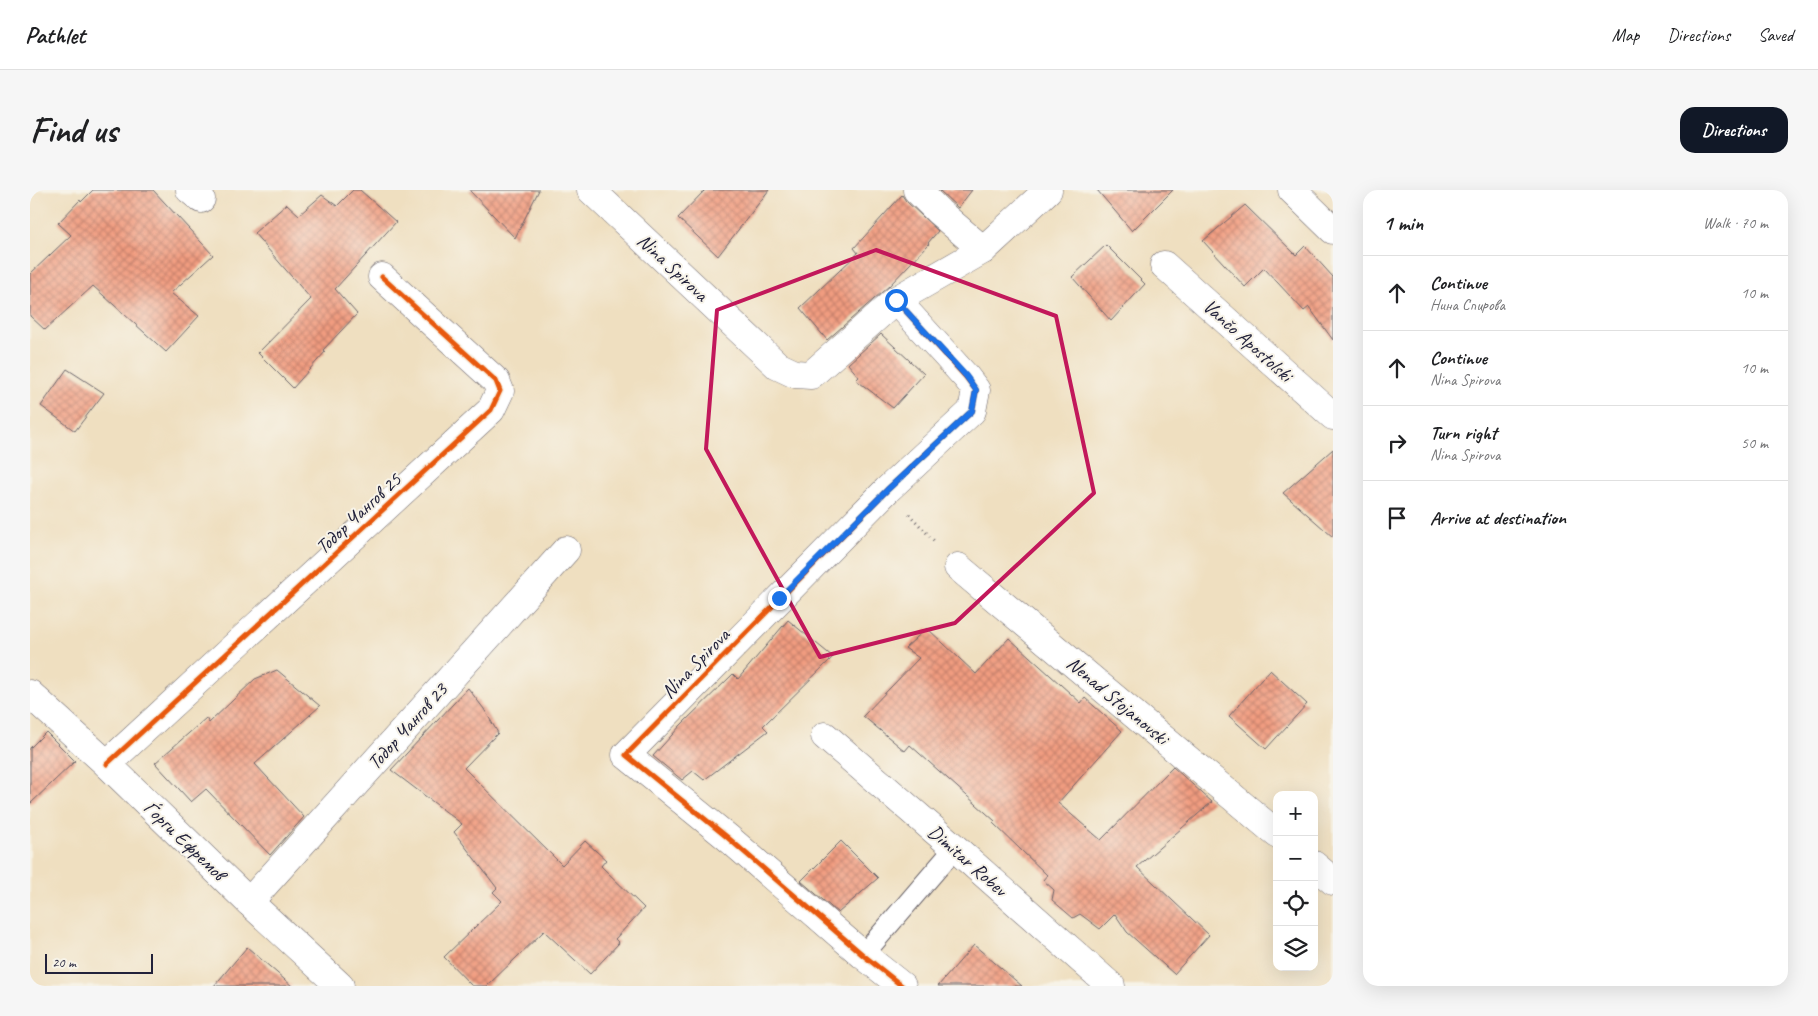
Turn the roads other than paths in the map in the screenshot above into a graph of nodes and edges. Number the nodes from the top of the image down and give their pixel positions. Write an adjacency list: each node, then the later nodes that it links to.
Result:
1 (591, 190): 9 (street, Nina Spirova)
2 (917, 190): 6 (street)
3 (1048, 190): 6 (street)
4 (1292, 190): 5 (street)
5 (1333, 230)
6 (983, 250): 9 (street)
7 (1164, 265): 10 (street, Vančo Apostolski)
8 (382, 277): 15 (street, Тодор Чангов 25)
9 (896, 300): 21 (street, Nina Spirova)
10 (1333, 416)
11 (566, 550): 20 (street, Тодор Чангов 23)
12 (958, 567): 16 (street, Nenad Stojanovski)
13 (30, 694): 15 (street, Ѓорги Ефремов)
14 (825, 736): 17 (street, Dimitar Robev)
15 (107, 764): 20 (street, Ѓорги Ефремов)
16 (1273, 831)
17 (955, 848): 21 (lane); 23 (street, Dimitar Robev)
18 (1318, 868): 19 (street)
19 (1333, 881)
20 (249, 902): 22 (street, Ѓорги Ефремов)
21 (880, 974)
22 (338, 986)
23 (1111, 986)

